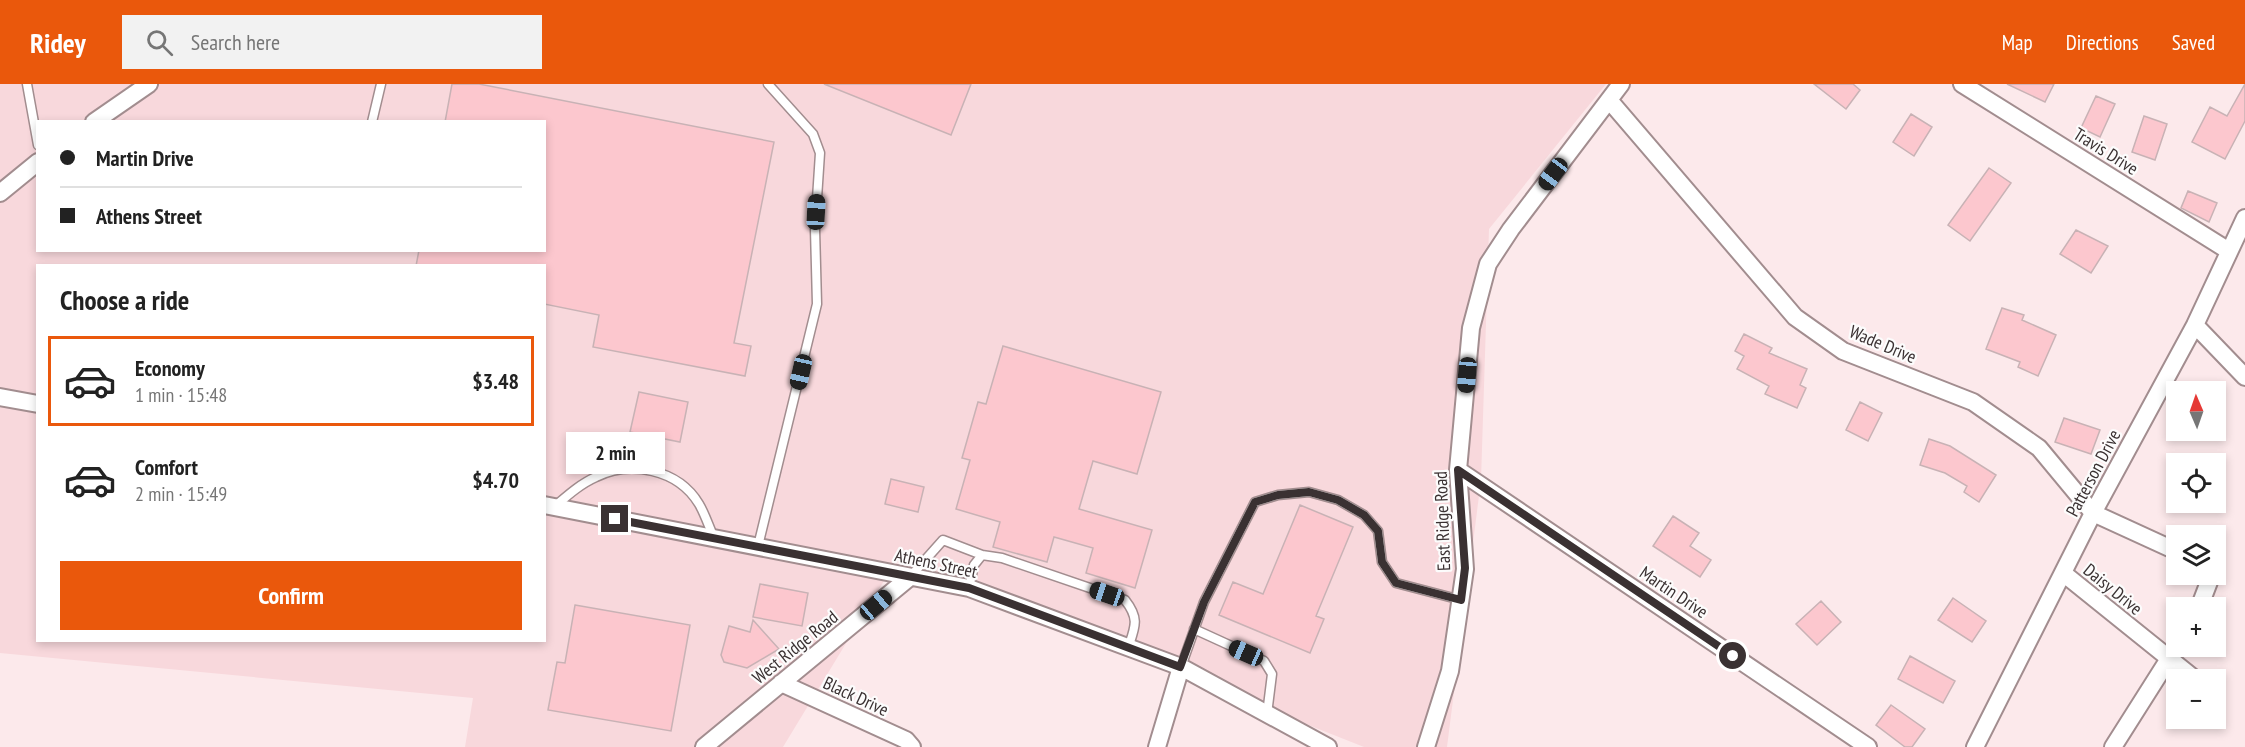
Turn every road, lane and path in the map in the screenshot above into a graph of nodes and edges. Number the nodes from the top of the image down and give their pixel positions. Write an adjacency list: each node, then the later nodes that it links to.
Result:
1 (27, 84): 10 (lane)
2 (149, 84): 8 (street)
3 (381, 84): 9 (lane)
4 (768, 84): 23 (lane)
5 (1621, 84): 7 (street, East Ridge Road)
6 (1962, 84): 14 (street, Travis Drive)
7 (1609, 100): 19 (street, East Ridge Road); 21 (street, Wade Drive)
8 (97, 120)
9 (372, 120)
10 (36, 134)
11 (36, 164): 12 (street)
12 (0, 193)
13 (2245, 218): 14 (street, Patterson Drive)
14 (2229, 251): 15 (street, Patterson Drive)
15 (2195, 325): 16 (street); 21 (street, Patterson Drive)
16 (2245, 377)
17 (0, 397): 18 (street)
18 (36, 404)
19 (1458, 470): 29 (street, East Ridge Road); 44 (street, Martin Drive)
20 (549, 506): 22 (street, Athens Street); 22 (lane)
21 (2093, 513): 24 (street); 26 (street, Patterson Drive)
22 (714, 538): 23 (street, Athens Street)
23 (758, 546): 27 (street, Athens Street)
24 (2166, 546)
25 (982, 555): 27 (lane); 28 (lane); 31 (lane)
26 (2063, 573): 32 (street, Daisy Drive); 45 (street, Patterson Drive)
27 (910, 577): 28 (street, Athens Street); 37 (street, West Ridge Road)
28 (969, 588): 31 (street, Athens Street)
29 (1461, 600): 30 (lane); 43 (street, East Ridge Road)
30 (1194, 629): 35 (lane); 38 (lane)
31 (1128, 648): 35 (street, Athens Street)
32 (2166, 648)
33 (2170, 657): 46 (street)
34 (2176, 657): 36 (street, Daisy Drive)
35 (1180, 667): 38 (street, Athens Street); 41 (street)
36 (2187, 669)
37 (781, 683): 39 (street, West Ridge Road); 40 (street, Black Drive)
38 (1267, 714): 42 (street, Athens Street)
39 (704, 747)
40 (912, 747)
41 (1157, 747)
42 (1328, 747)
43 (1426, 747)
44 (1868, 747)
45 (1975, 747)
46 (2113, 747)

